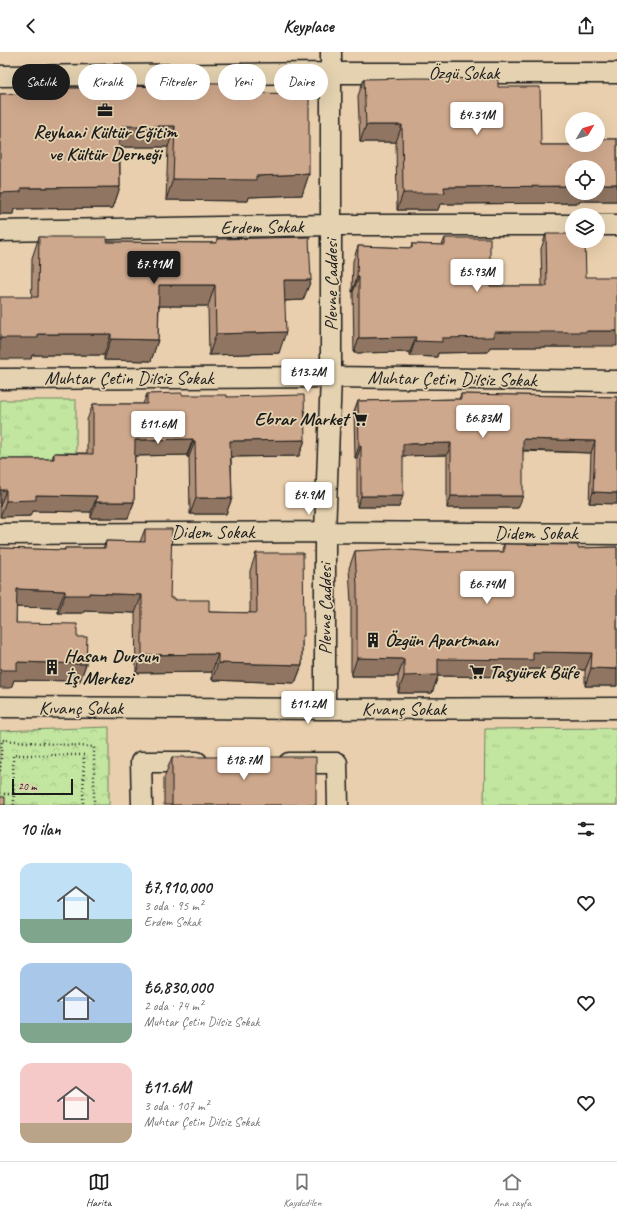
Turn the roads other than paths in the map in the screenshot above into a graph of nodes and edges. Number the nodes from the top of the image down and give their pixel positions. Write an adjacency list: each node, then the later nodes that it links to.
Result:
1 (330, 52): 2 (street, Plevne Caddesi)
2 (330, 73): 3 (street, Özgü Sokak); 4 (street, Özgü Sokak); 8 (street, Plevne Caddesi)
3 (617, 73)
4 (0, 76)
5 (565, 225): 8 (street, Erdem Sokak)
6 (605, 225): 7 (street)
7 (617, 225)
8 (331, 226): 9 (street, Erdem Sokak); 10 (street, Plevne Caddesi)
9 (0, 231)
10 (331, 377): 11 (street, Muhtar Çetin Dilsiz Sokak); 12 (street, Muhtar Çetin Dilsiz Sokak); 13 (street, Plevne Caddesi)
11 (0, 380)
12 (617, 381)
13 (325, 532): 14 (street, Didem Sokak); 15 (street, Didem Sokak); 18 (street, Plevne Caddesi)
14 (0, 534)
15 (617, 534)
16 (0, 707): 18 (street, Kıvanç Sokak)
17 (617, 708): 18 (street, Kıvanç Sokak)
18 (325, 709)
19 (212, 762): 21 (street)
20 (275, 763): 22 (street)
21 (142, 805)
22 (338, 805)

